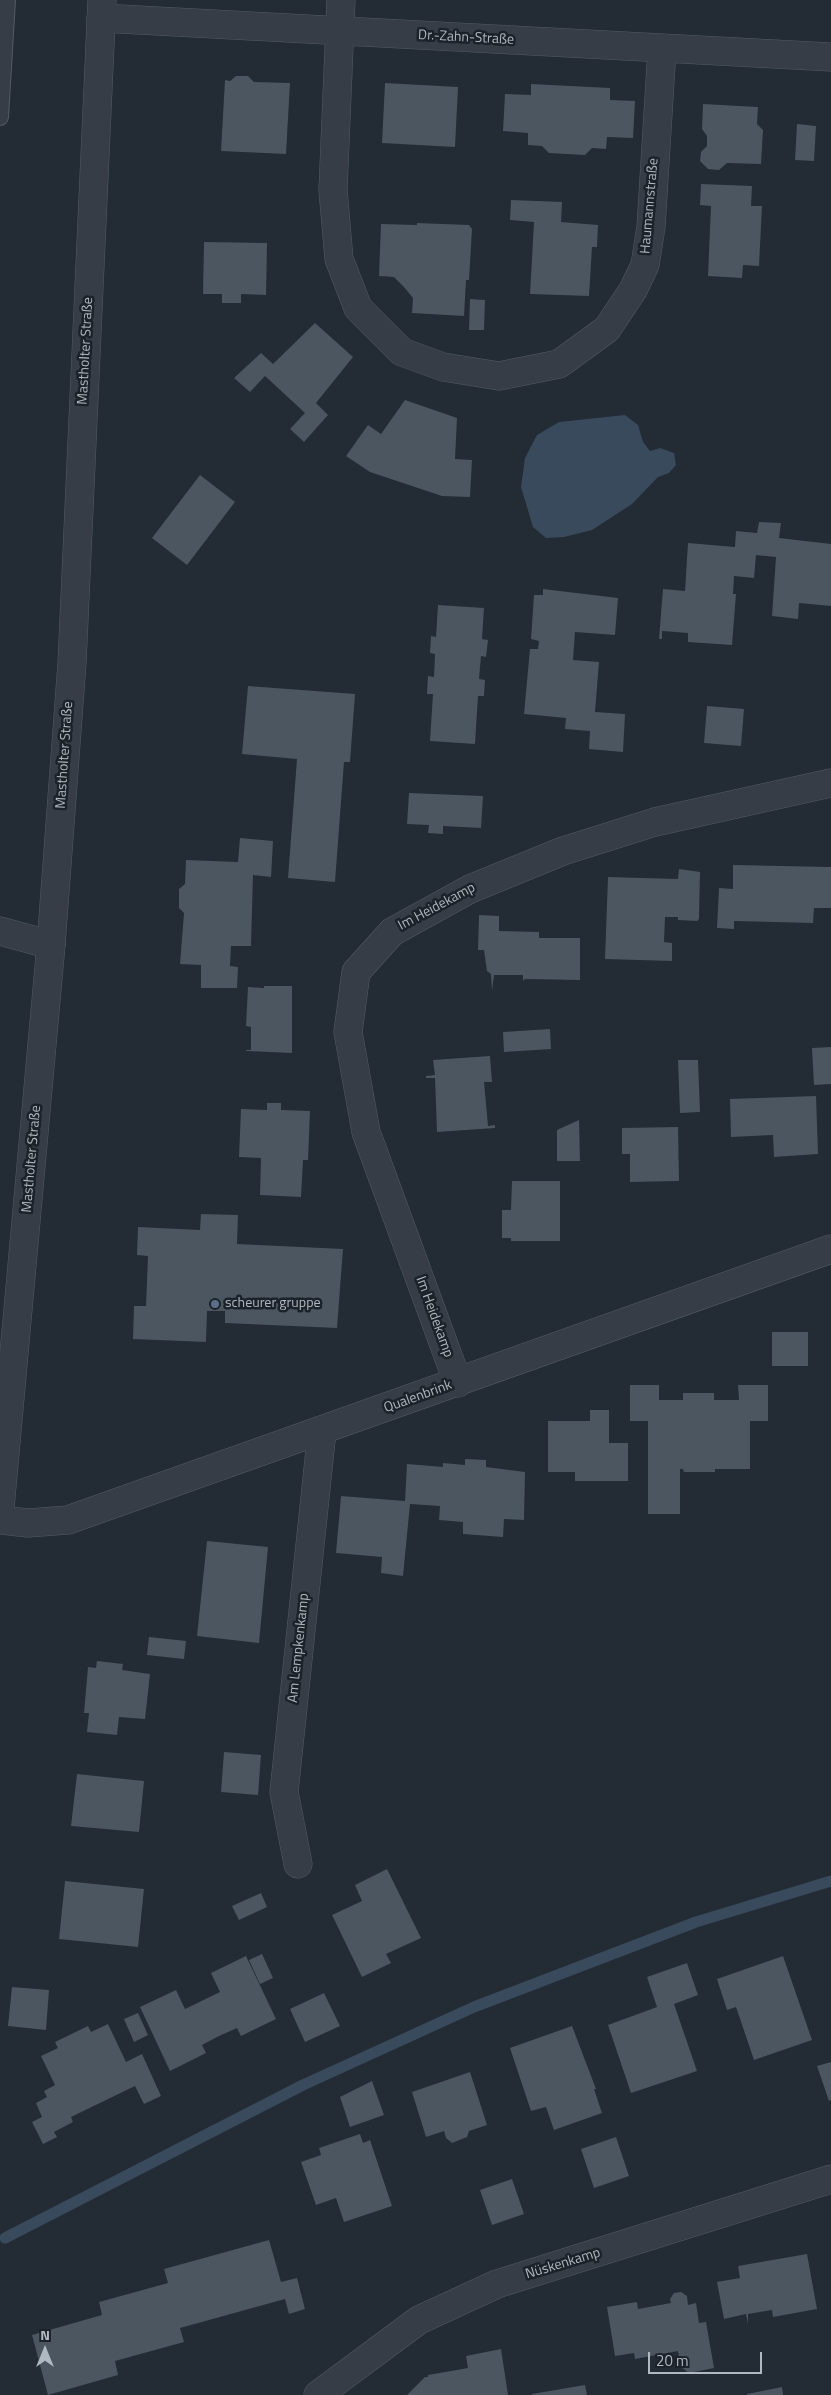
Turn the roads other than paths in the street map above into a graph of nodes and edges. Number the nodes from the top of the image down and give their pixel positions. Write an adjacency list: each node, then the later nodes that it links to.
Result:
1 (7, 0): 7 (lane)
2 (340, 0): 4 (street, Haumannstraße)
3 (101, 9): 4 (street, Dr.-Zahn-Straße); 10 (street, Mastholter Straße)
4 (339, 31): 5 (street, Dr.-Zahn-Straße); 5 (street, Haumannstraße)
5 (662, 49): 6 (street, Dr.-Zahn-Straße)
6 (831, 57)
7 (0, 117)
8 (831, 782): 12 (street, Im Heidekamp)
9 (0, 931): 10 (street)
10 (51, 945): 14 (street, Mastholter Straße)
11 (831, 1250): 12 (street, Qualenbrink)
12 (458, 1383): 13 (street, Qualenbrink)
13 (322, 1431): 15 (street, Qualenbrink); 16 (street, Am Lempkenkamp)
14 (0, 1508)
15 (0, 1520)
16 (298, 1864)
17 (831, 2179): 18 (street, Nüskenkamp)
18 (318, 2395)

